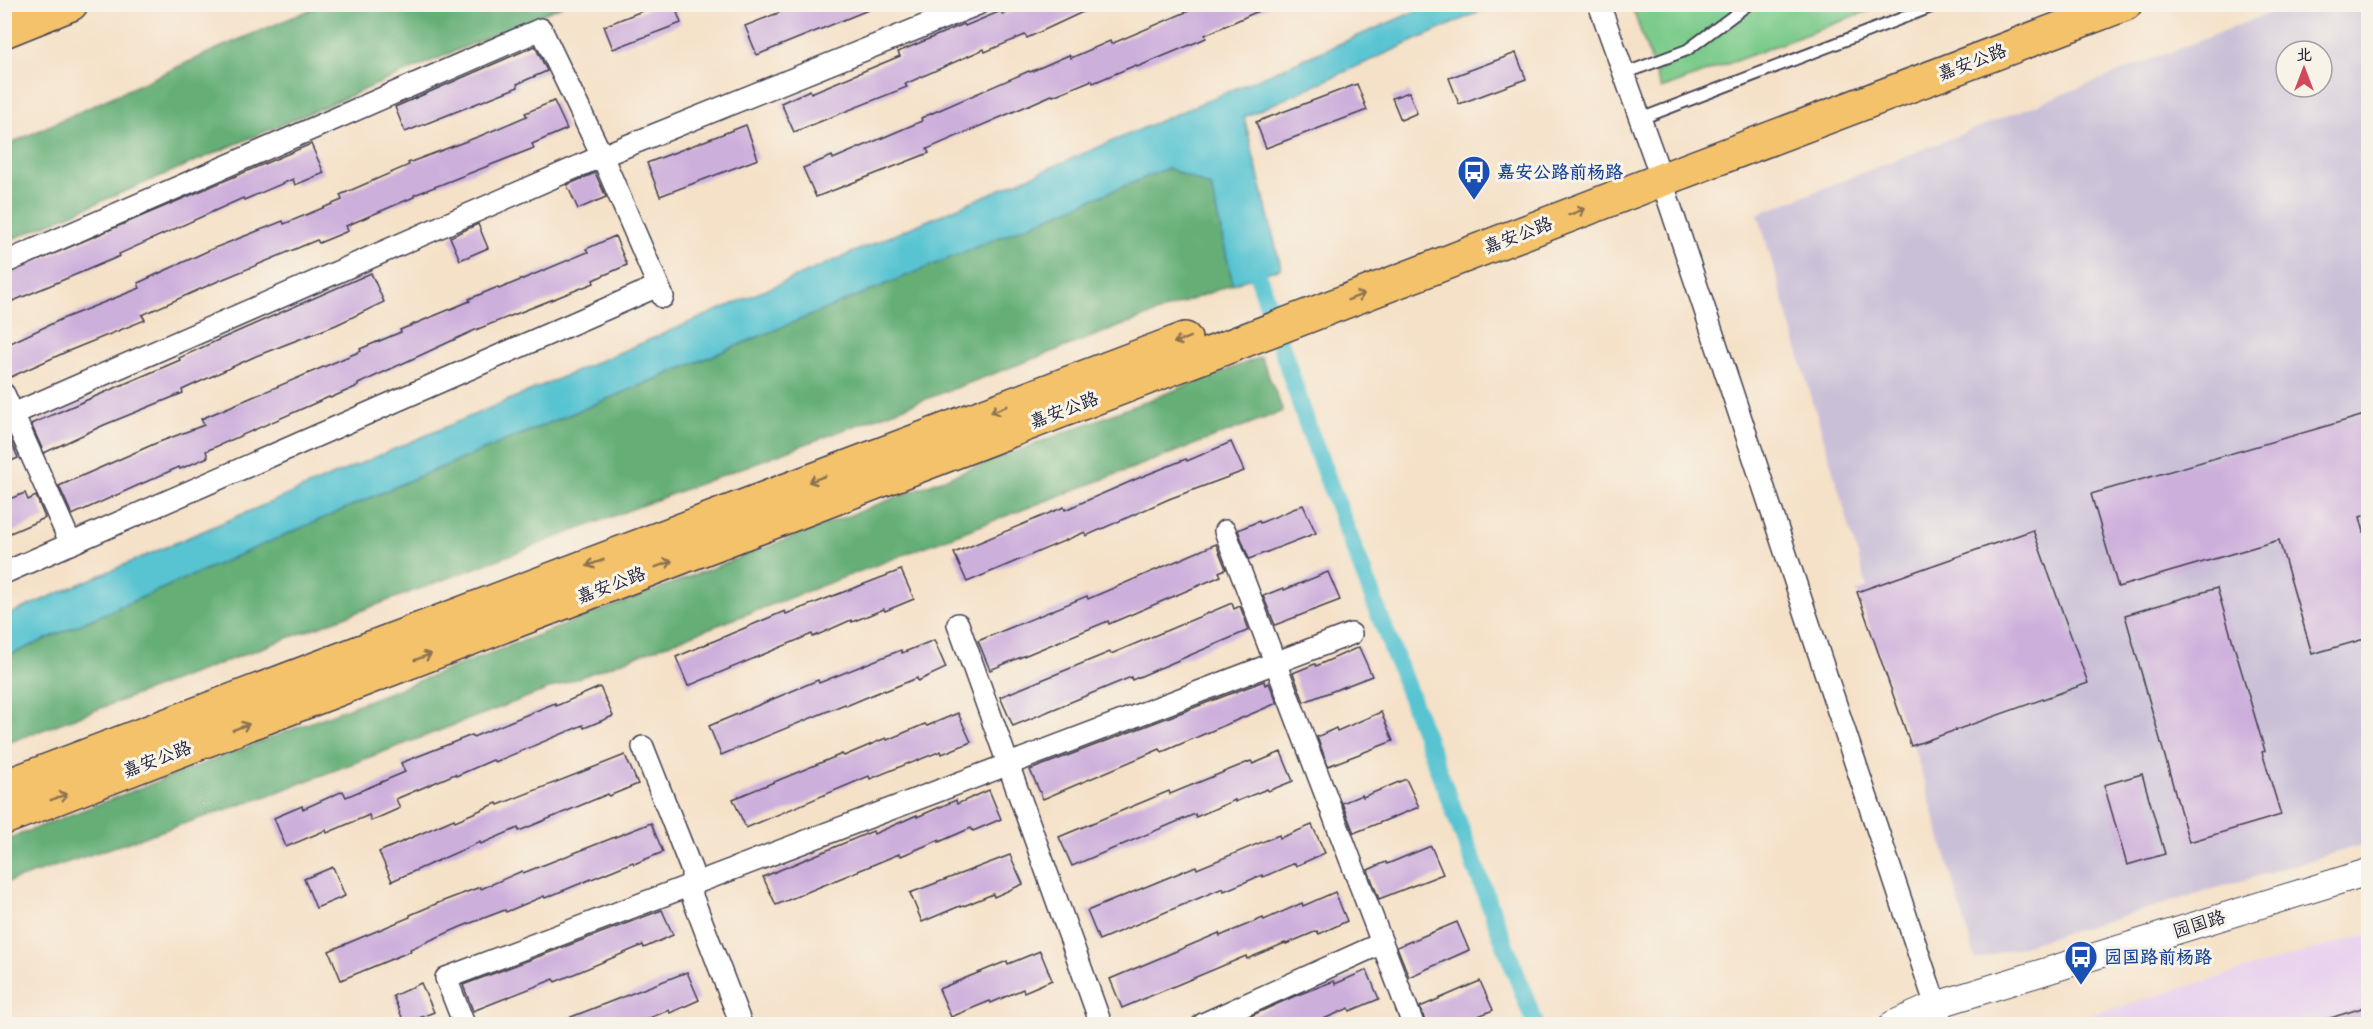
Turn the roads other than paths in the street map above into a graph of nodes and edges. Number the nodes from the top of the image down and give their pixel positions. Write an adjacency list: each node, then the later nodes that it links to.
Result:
1 (71, 4): 8 (main road)
2 (978, 4): 11 (street)
3 (1599, 4): 9 (street)
4 (1749, 4): 9 (lane)
5 (1939, 4): 10 (lane)
6 (2067, 4): 12 (main road, 嘉安公路)
7 (2125, 4): 12 (main road, 嘉安公路)
8 (4, 31)
9 (1623, 74): 10 (street)
10 (1640, 119): 12 (street)
11 (602, 156): 13 (street); 16 (street); 18 (street)
12 (1658, 170): 14 (main road, 嘉安公路); 30 (street)
13 (4, 263)
14 (1240, 330): 25 (main road, 嘉安公路, one-way to 25); 26 (main road, 嘉安公路, one-way to 14)
15 (4, 394): 16 (street)
16 (9, 416): 18 (street)
17 (1225, 531): 22 (street)
18 (71, 544): 19 (street)
19 (4, 573)
20 (958, 624): 24 (street)
21 (1351, 634): 22 (street)
22 (1276, 663): 24 (street); 29 (street)
23 (643, 747): 28 (street)
24 (1008, 764): 28 (street); 33 (street)
25 (4, 787)
26 (4, 818)
27 (2368, 872): 30 (street, 园国路)
28 (693, 882): 31 (street); 32 (street)
29 (1382, 943): 34 (street); 35 (street)
30 (1939, 1015): 36 (street, 园国路)
31 (464, 1024)
32 (741, 1024)
33 (1101, 1024)
34 (1203, 1024)
35 (1413, 1024)
36 (1893, 1024)

